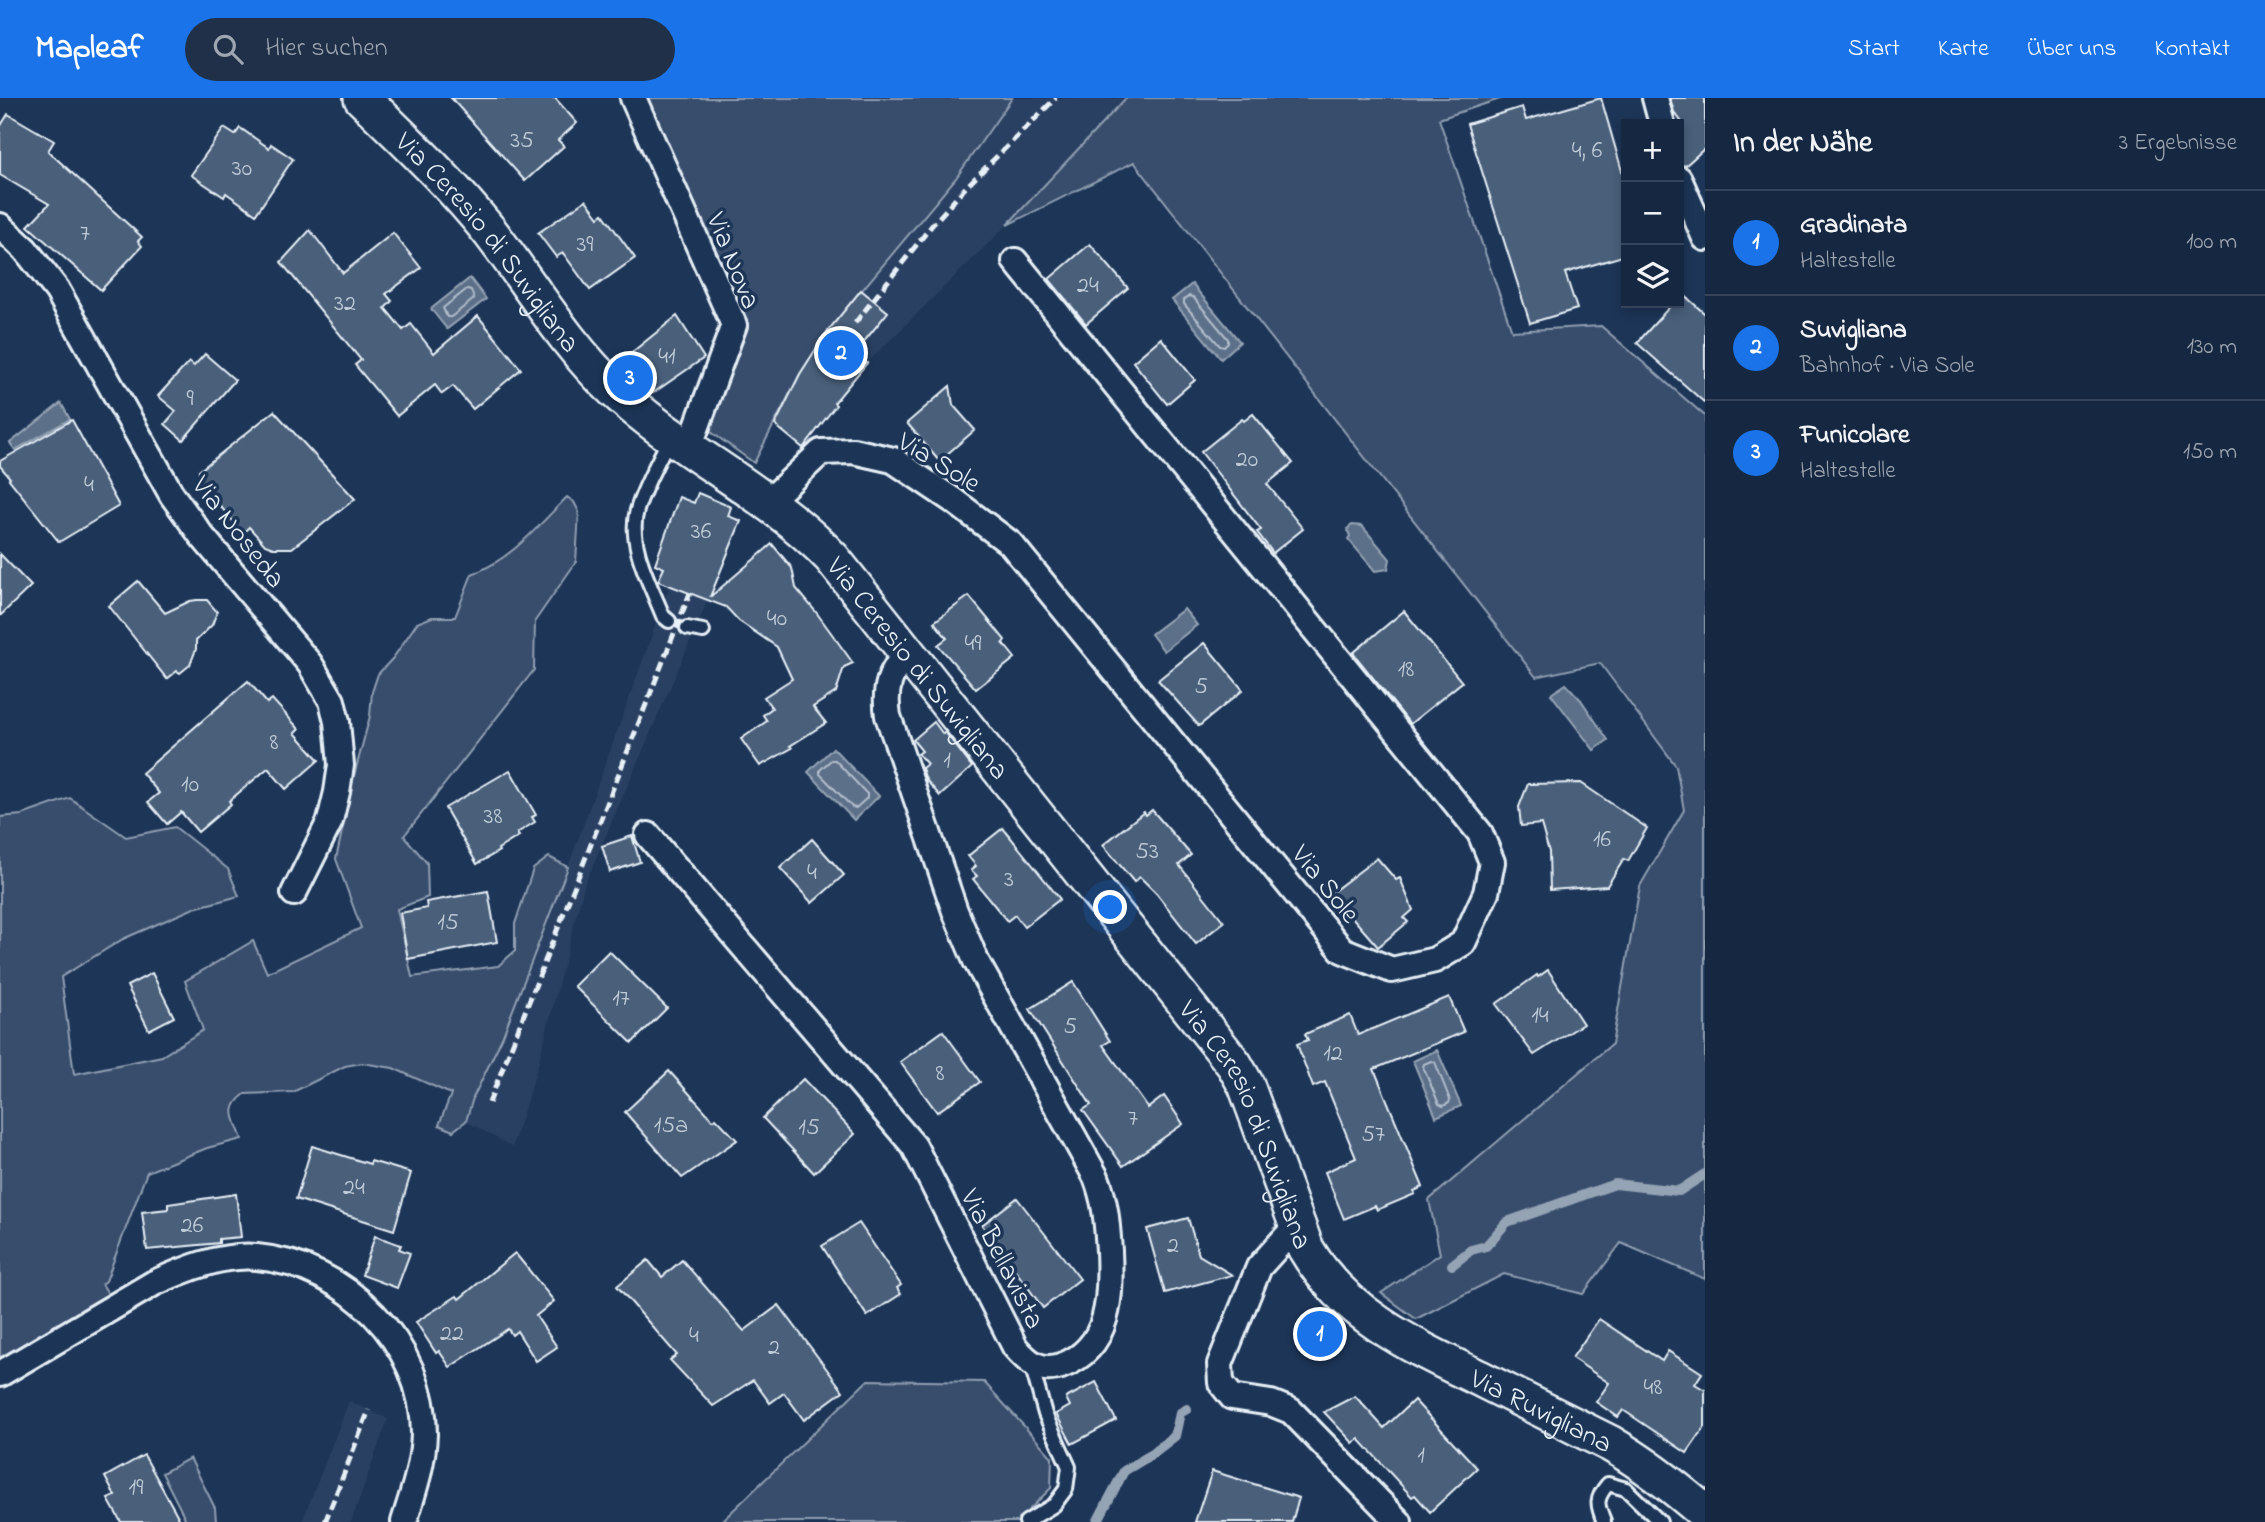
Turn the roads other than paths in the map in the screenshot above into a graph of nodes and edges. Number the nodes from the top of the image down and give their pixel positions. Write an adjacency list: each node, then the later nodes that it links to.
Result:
1 (362, 98): 9 (main road, Via Ceresio di Suvigliana)
2 (633, 98): 9 (street, Via Nova)
3 (1655, 98): 4 (street)
4 (1661, 119)
5 (1680, 182): 7 (street)
6 (0, 226): 16 (street, Via Noseda)
7 (1705, 238)
8 (1016, 261): 10 (street, Via Sole)
9 (680, 442): 10 (main road, Via Ceresio di Suvigliana); 11 (lane)
10 (768, 502): 14 (main road, Via Ceresio di Suvigliana)
11 (669, 621)
12 (687, 628): 13 (lane)
13 (703, 631)
14 (908, 653): 17 (main road, Via Ceresio di Suvigliana); 19 (street, Via Bellavista)
15 (648, 835): 19 (street, Via Bellavista)
16 (294, 893)
17 (1296, 1226): 18 (main road, Via Ceresio di Suvigliana); 24 (street)
18 (1369, 1319): 21 (main road, Via Ruvigliana)
19 (1031, 1364): 23 (lane)
20 (0, 1374): 22 (street)
21 (1705, 1513)
22 (404, 1522)
23 (1026, 1522)
24 (1399, 1522)
25 (1604, 1522): 26 (lane)
26 (1660, 1522)

